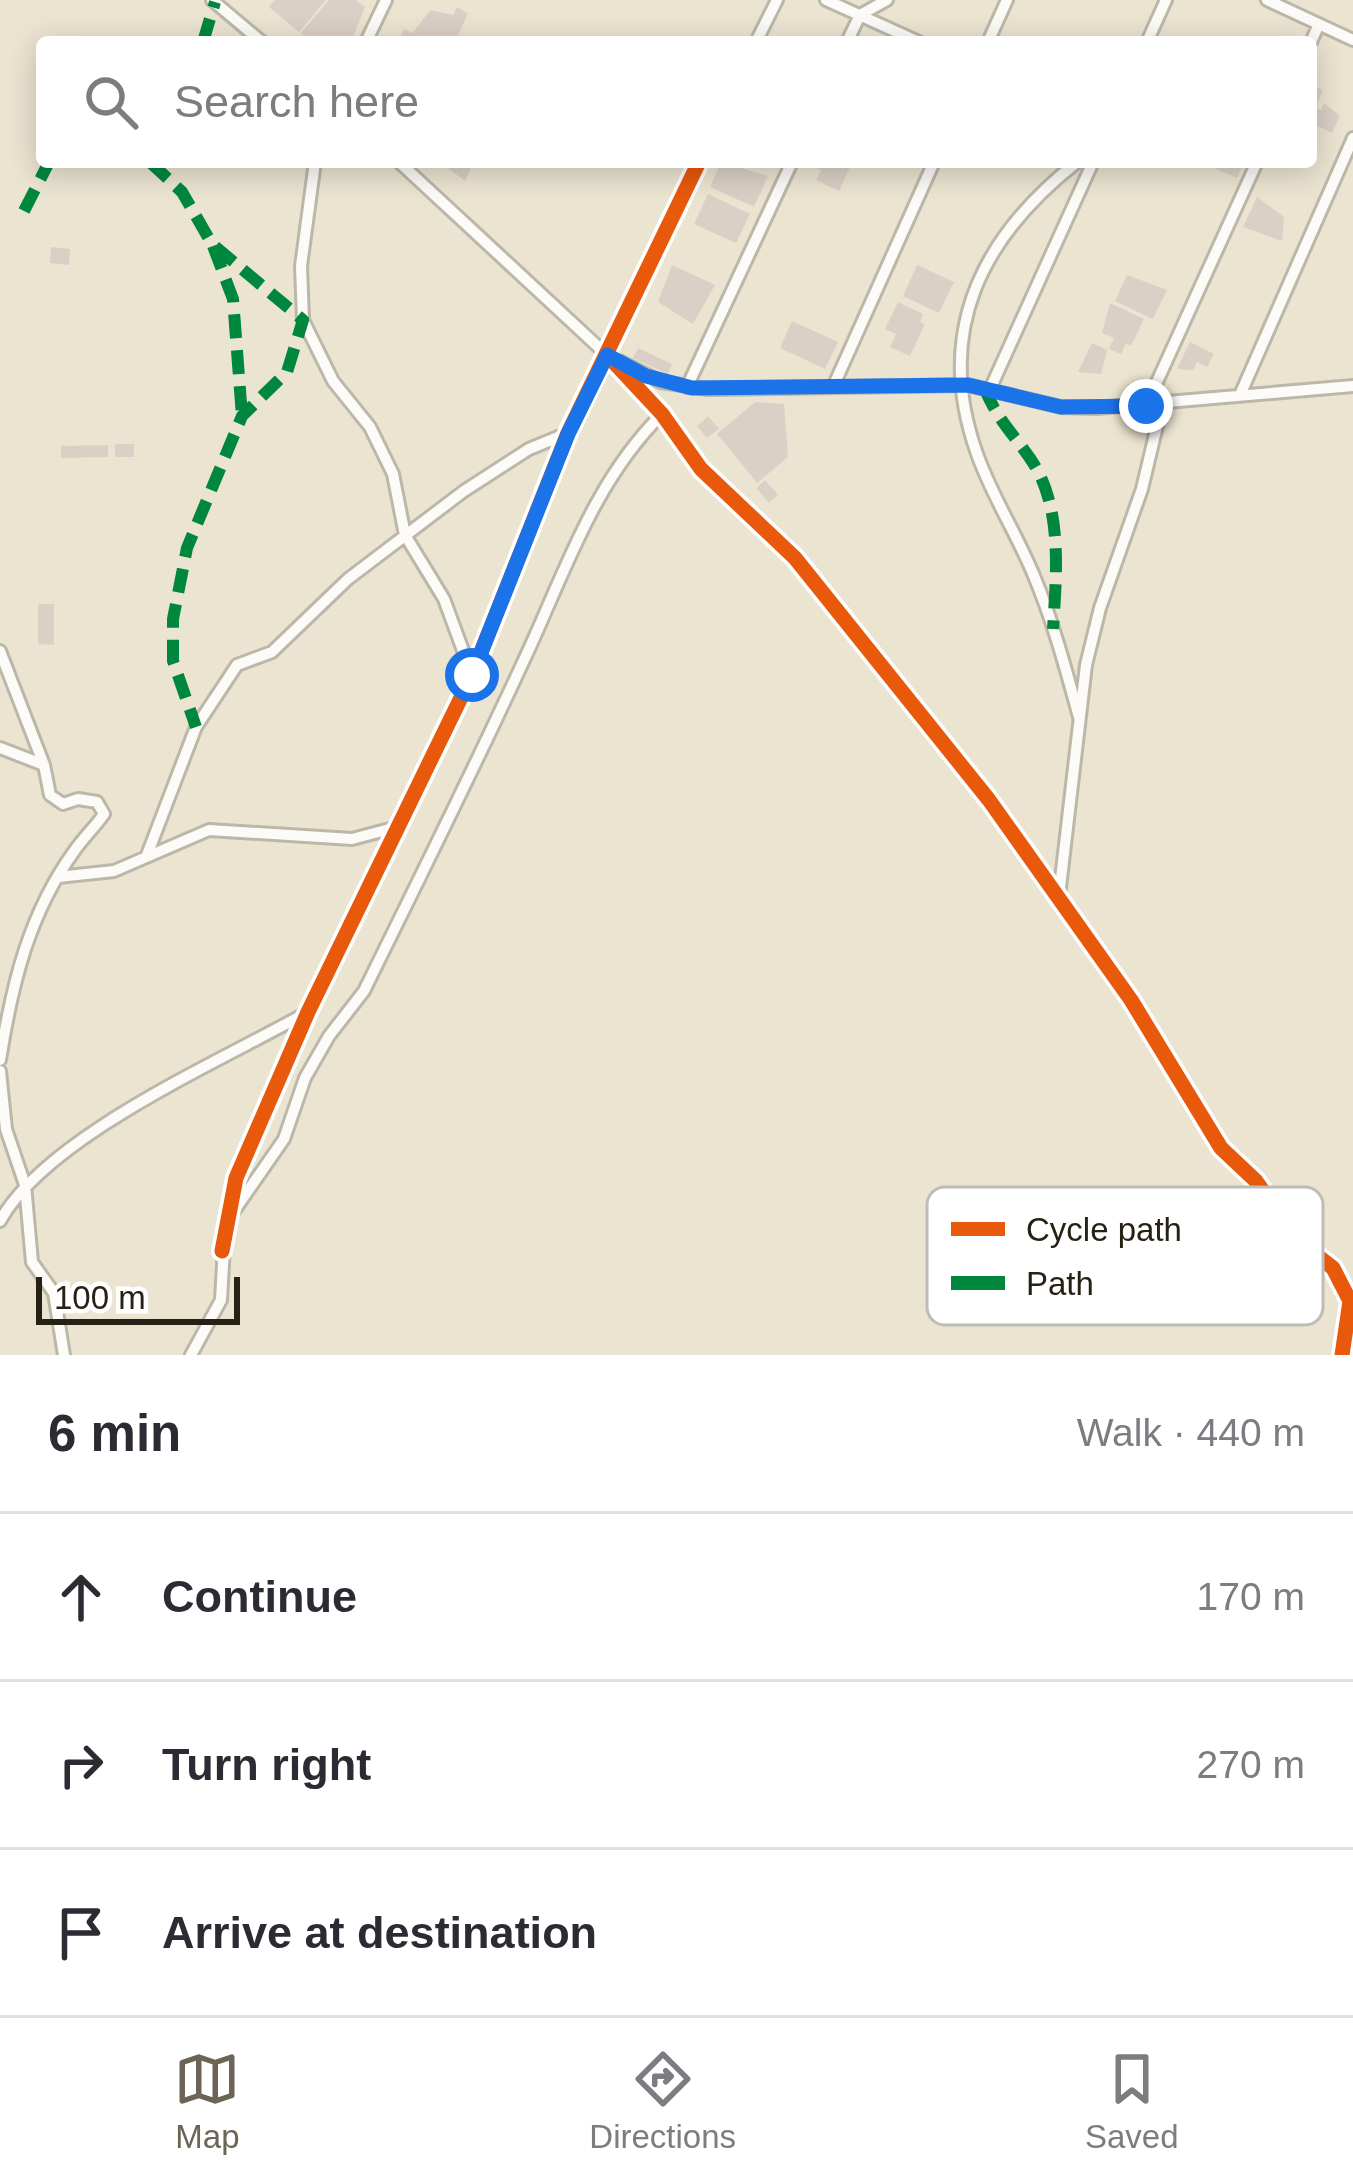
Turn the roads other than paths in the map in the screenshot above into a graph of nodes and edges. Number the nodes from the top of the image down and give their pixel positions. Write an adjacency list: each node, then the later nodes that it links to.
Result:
1 (212, 0): 11 (street)
2 (386, 0): 12 (street)
3 (776, 0): 13 (street)
4 (826, 0): 9 (street)
5 (887, 0): 9 (street)
6 (1007, 0): 16 (street)
7 (1166, 0): 17 (street)
8 (1267, 0): 10 (street)
9 (860, 15): 14 (street); 15 (street)
10 (1319, 24): 18 (street); 19 (street)
11 (255, 36)
12 (369, 36)
13 (760, 36)
14 (851, 36)
15 (906, 36)
16 (991, 36)
17 (1150, 36)
18 (1314, 36)
19 (1353, 40)
20 (1353, 139): 35 (street)
21 (314, 168): 40 (street)
22 (405, 168): 29 (street)
23 (696, 168): 29 (street)
24 (789, 168): 32 (street)
25 (931, 168): 33 (street)
26 (1069, 168): 30 (street)
27 (1090, 168): 34 (street)
28 (1254, 168): 37 (street)
29 (607, 355): 32 (street); 38 (street); 39 (street)
30 (959, 385): 33 (street); 34 (street); 43 (street)
31 (1353, 386): 35 (street)
32 (687, 387): 33 (street)
33 (833, 387)
34 (991, 387): 37 (street)
35 (1240, 394): 36 (street)
36 (1162, 405): 37 (street); 43 (street)
37 (1146, 406)
38 (662, 414): 49 (street); 56 (street)
39 (568, 434): 40 (street); 42 (street)
40 (405, 535): 42 (street); 47 (street)
41 (0, 651): 45 (street)
42 (472, 675): 46 (street)
43 (1079, 717): 49 (street)
44 (0, 748): 45 (street)
45 (44, 765): 48 (street)
46 (400, 826): 47 (street); 50 (street)
47 (147, 855): 48 (street)
48 (58, 877): 51 (street)
49 (1059, 896): 54 (street)
50 (308, 1012): 53 (street); 56 (street)
51 (0, 1060)
52 (0, 1071): 53 (street)
53 (25, 1185): 55 (street); 58 (street)
54 (1260, 1187)
55 (0, 1221)
56 (222, 1251): 59 (street)
57 (1323, 1260): 60 (street)
58 (64, 1355)
59 (190, 1355)
60 (1342, 1355)

